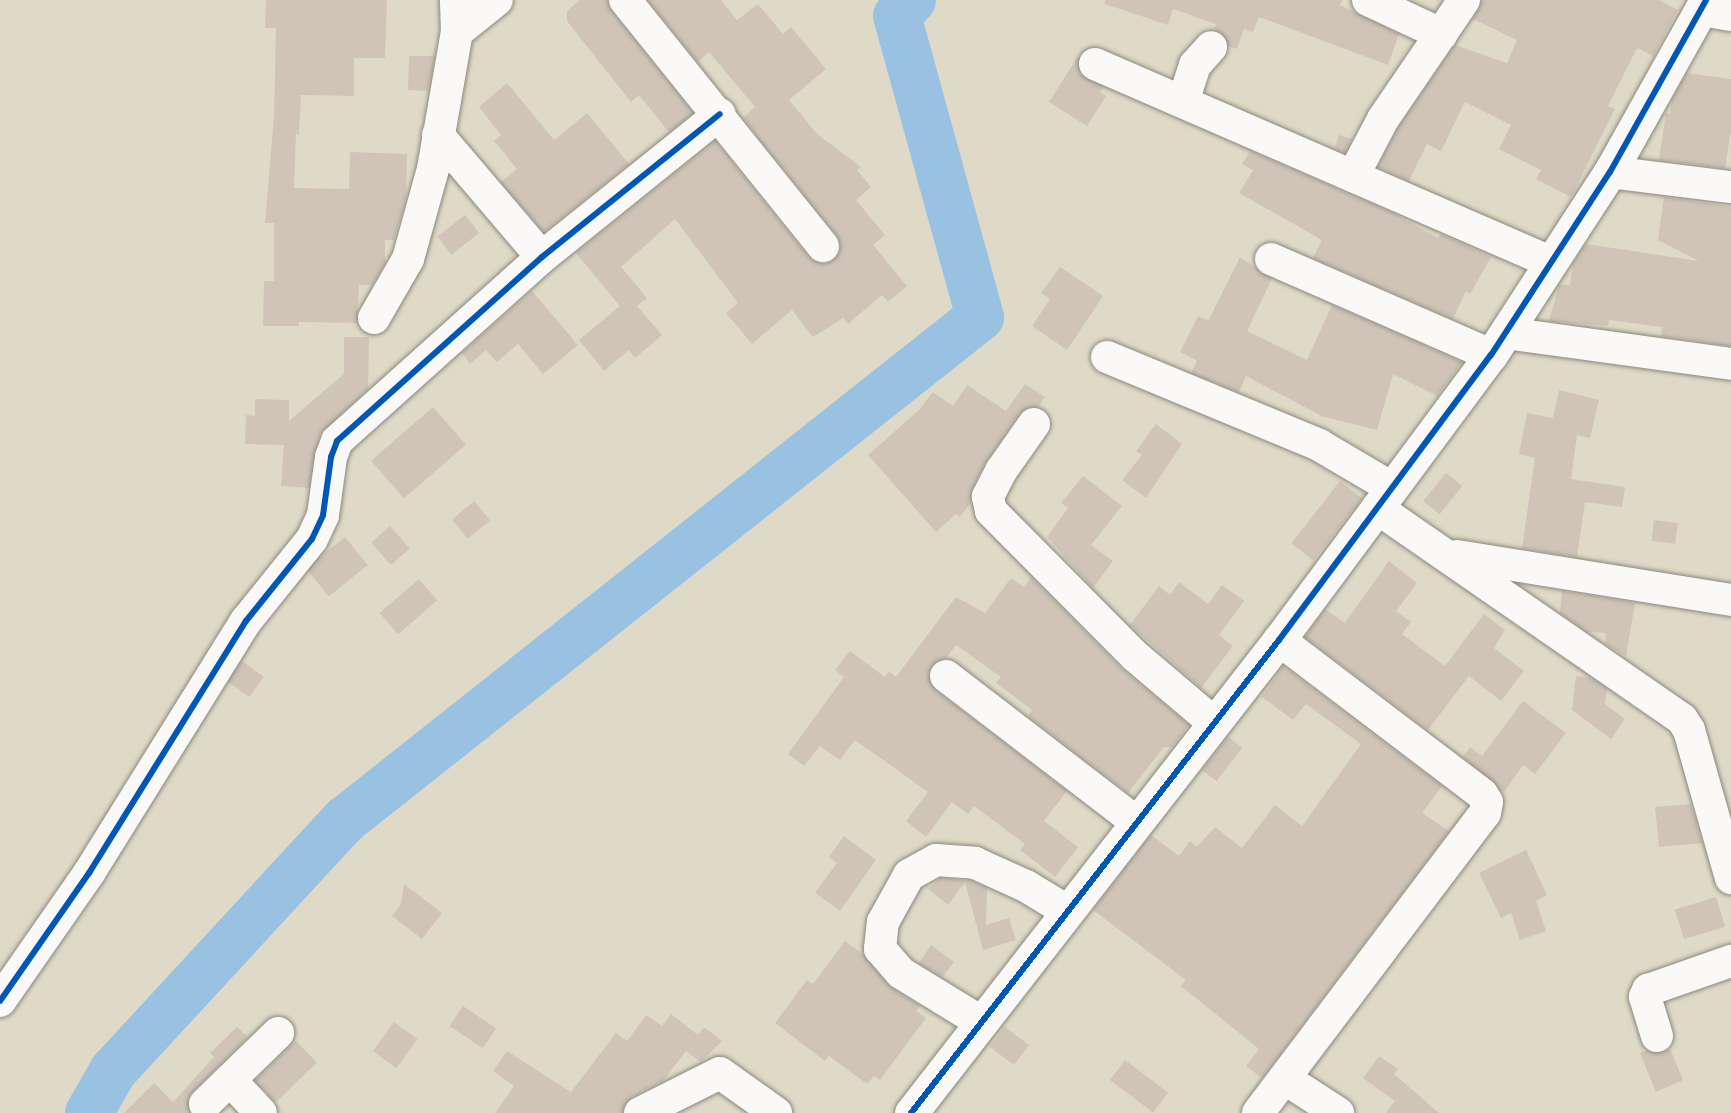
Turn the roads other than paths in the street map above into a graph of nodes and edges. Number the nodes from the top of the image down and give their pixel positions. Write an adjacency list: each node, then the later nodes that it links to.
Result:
1 (456, 0): 7 (street)
2 (497, 0): 7 (street)
3 (625, 0): 12 (street)
4 (1368, 0): 8 (street)
5 (1464, 0): 8 (street)
6 (1713, 8): 14 (street)
7 (458, 32): 13 (street)
8 (1441, 34): 15 (street)
9 (1211, 47): 11 (street)
10 (1095, 64): 11 (street)
11 (1183, 102): 15 (street)
12 (720, 114): 17 (street); 18 (street)
13 (438, 135): 18 (street); 21 (street)
14 (1610, 171): 16 (street); 20 (street)
15 (1353, 176): 20 (street)
16 (1731, 187)
17 (823, 246)
18 (542, 257): 36 (street)
19 (1271, 259): 22 (street)
20 (1551, 262): 22 (street)
21 (374, 318)
22 (1498, 344): 24 (street); 26 (street)
23 (1107, 357): 26 (street)
24 (1731, 364)
25 (1034, 424): 31 (street)
26 (1384, 498): 27 (street); 29 (street)
27 (1447, 555): 28 (street); 33 (street)
28 (1731, 600)
29 (1278, 640): 31 (street); 41 (street)
30 (946, 676): 32 (street)
31 (1214, 723): 32 (street)
32 (1137, 822): 34 (street)
33 (1731, 878)
34 (1067, 911): 37 (street); 37 (street)
35 (1731, 961): 39 (street)
36 (0, 1001)
37 (981, 1022): 46 (street)
38 (278, 1034): 40 (street)
39 (1658, 1036)
40 (230, 1080): 42 (street); 43 (street)
41 (1287, 1080): 47 (street); 48 (street)
42 (205, 1104)
43 (261, 1113)
44 (640, 1113): 45 (street)
45 (776, 1113)
46 (911, 1113)
47 (1258, 1113)
48 (1338, 1113)

